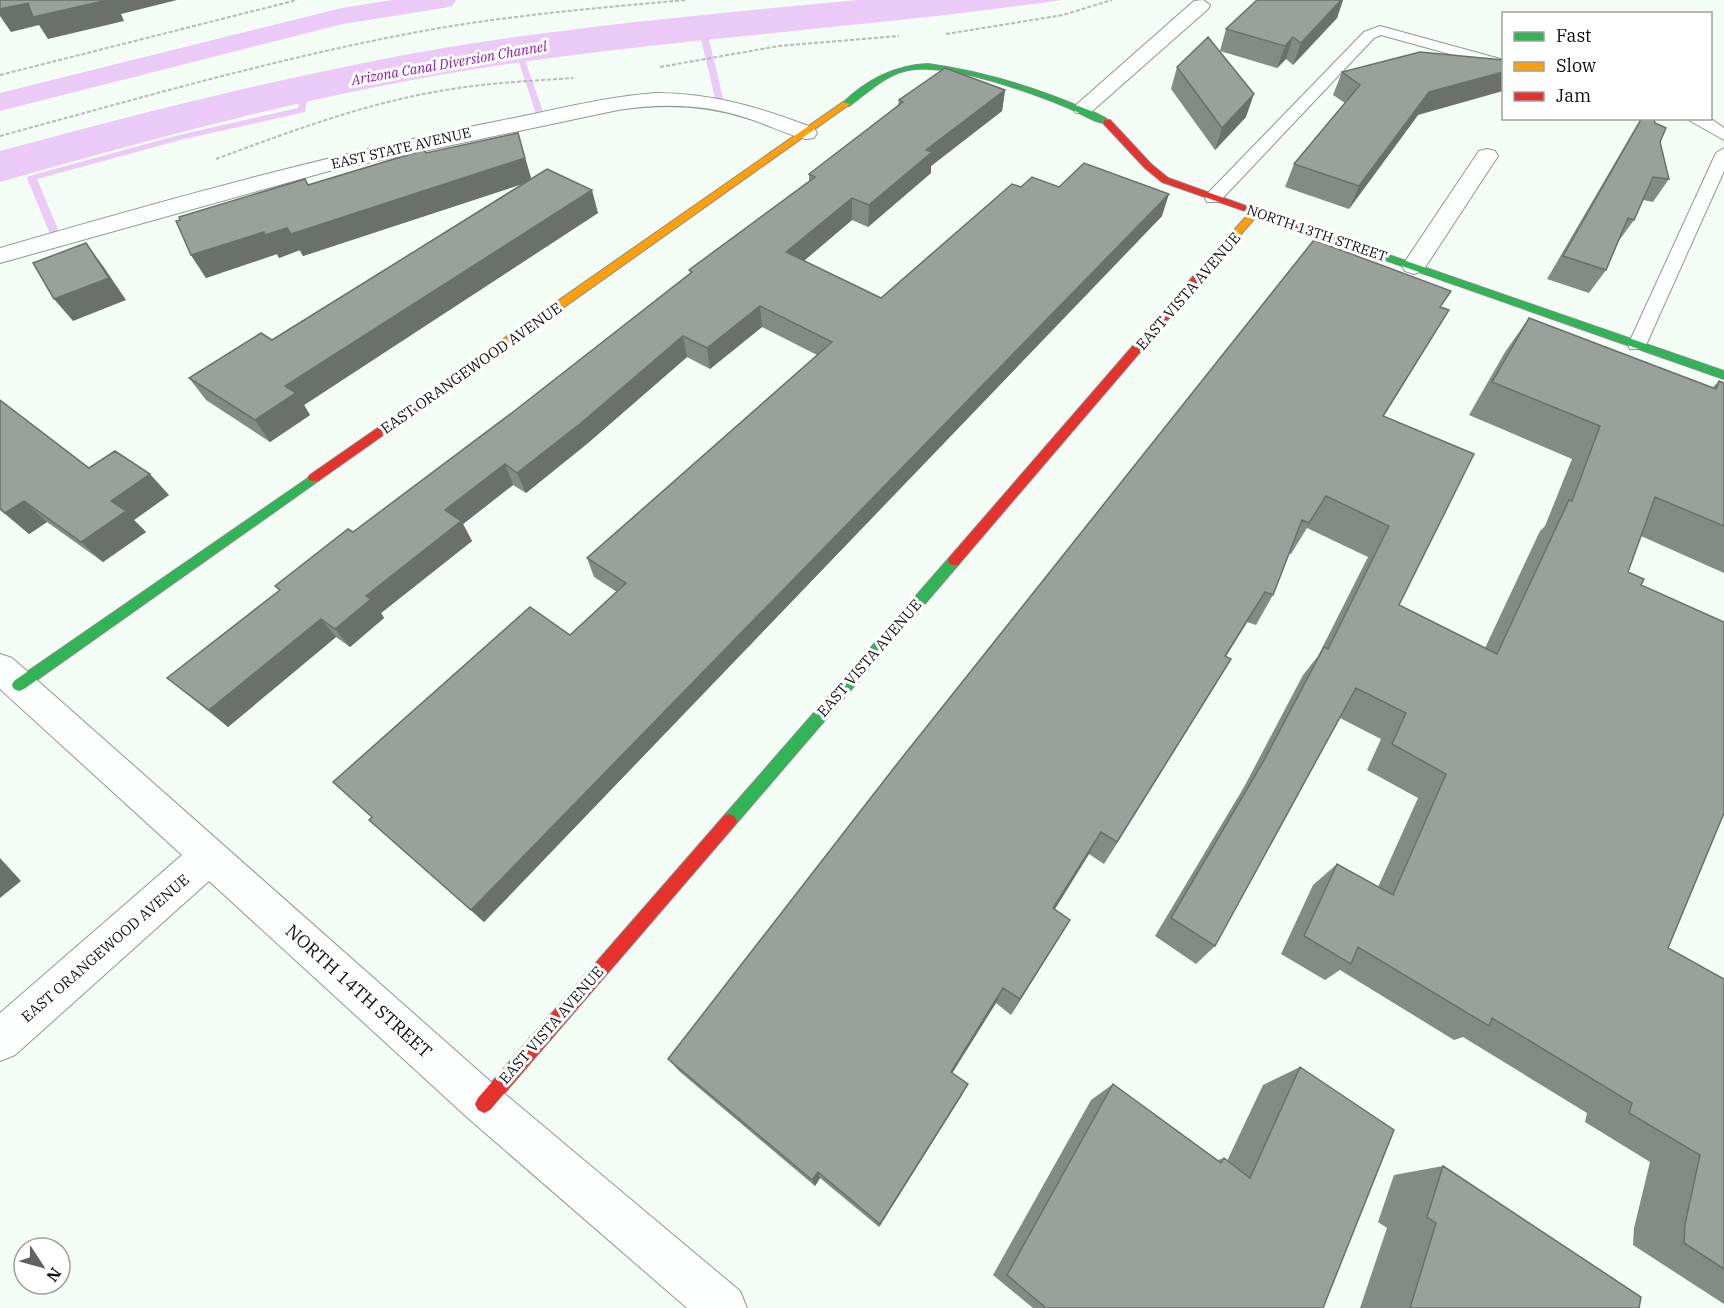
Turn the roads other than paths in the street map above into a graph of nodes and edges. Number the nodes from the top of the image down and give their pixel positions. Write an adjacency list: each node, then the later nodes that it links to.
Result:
1 (1201, 5): 4 (street)
2 (928, 65): 4 (street, NORTH 13TH STREET); 6 (street, EAST ORANGEWOOD AVENUE)
3 (1502, 65): 10 (lane)
4 (1083, 110): 10 (street, NORTH 13TH STREET)
5 (1698, 120): 7 (lane)
6 (806, 133): 12 (street, EAST STATE AVENUE); 16 (street, EAST ORANGEWOOD AVENUE)
7 (1724, 135)
8 (1724, 153): 14 (lane)
9 (1487, 156): 13 (street)
10 (1213, 198): 11 (street, NORTH 13TH STREET)
11 (1255, 212): 13 (street, NORTH 13TH STREET); 19 (street, EAST VISTA AVENUE)
12 (0, 256)
13 (1414, 266): 14 (street, NORTH 13TH STREET)
14 (1637, 345): 15 (street, NORTH 13TH STREET)
15 (1724, 375)
16 (10, 676): 17 (street, NORTH 14TH STREET)
17 (210, 855): 18 (street, EAST ORANGEWOOD AVENUE); 19 (street, NORTH 14TH STREET)
18 (0, 1040)
19 (484, 1104): 20 (street, NORTH 14TH STREET)
20 (723, 1308)

